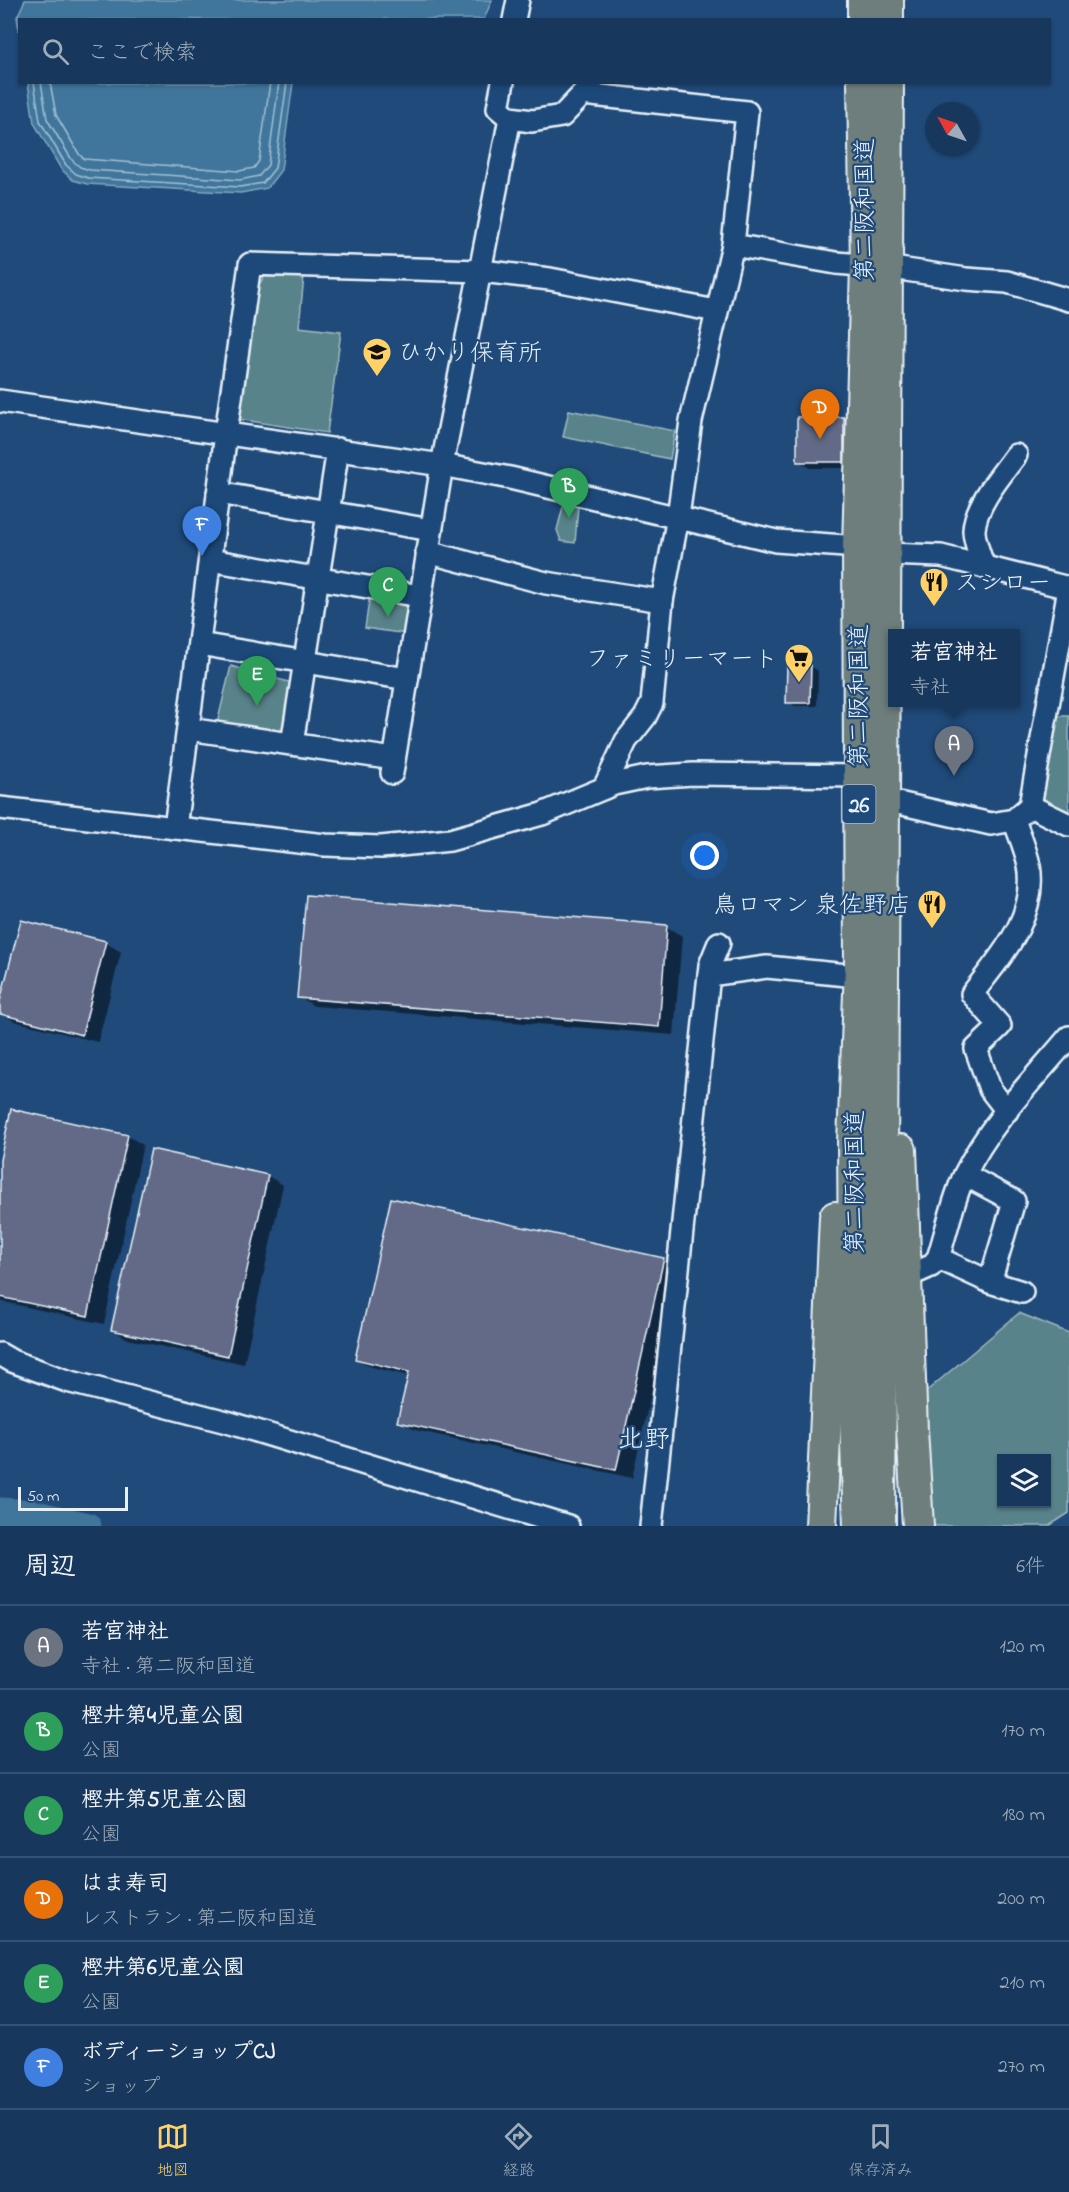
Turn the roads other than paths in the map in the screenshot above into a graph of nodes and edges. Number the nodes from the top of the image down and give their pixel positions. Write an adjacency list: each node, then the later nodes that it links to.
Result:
1 (518, 0): 4 (street)
2 (863, 0): 5 (highway)
3 (888, 0): 6 (highway)
4 (514, 18)
5 (863, 18)
6 (888, 18)
7 (503, 84): 10 (street)
8 (863, 84): 12 (highway, 第二阪和国道 / 26)
9 (888, 84): 12 (highway, 第二阪和国道 / 26)
10 (510, 118): 11 (street); 13 (street)
11 (733, 245): 12 (street); 15 (street)
12 (876, 266): 14 (street); 25 (highway, 第二阪和国道 / 26); 27 (highway, 第二阪和国道 / 26)
13 (481, 271): 15 (street); 17 (street); 20 (street)
14 (1069, 300)
15 (716, 311): 23 (street)
16 (0, 401): 17 (street)
17 (226, 433): 18 (street); 21 (street)
18 (338, 449): 20 (street); 22 (street)
19 (1016, 454): 29 (street)
20 (442, 465): 23 (street); 24 (street)
21 (218, 493): 22 (street); 28 (street)
22 (328, 513): 24 (street); 30 (street)
23 (678, 517): 25 (street); 33 (street)
24 (430, 530): 26 (street)
25 (858, 547): 27 (street); 39 (highway, 第二阪和国道 / 26)
26 (427, 552): 32 (street); 33 (street)
27 (886, 554): 29 (street); 41 (highway, 第二阪和国道 / 26)
28 (210, 560): 30 (street); 34 (street)
29 (984, 567): 31 (street)
30 (319, 579): 32 (street); 35 (street)
31 (1069, 588): 42 (street)
32 (420, 596): 36 (street)
33 (662, 601): 40 (street)
34 (199, 644): 35 (street); 37 (street)
35 (306, 662): 36 (street); 38 (street)
36 (407, 679): 38 (street)
37 (188, 729): 38 (street); 46 (street)
38 (292, 744)
39 (859, 776): 40 (street); 41 (street); 49 (highway, 第二阪和国道 / 26)
40 (604, 788): 46 (street)
41 (885, 800): 44 (street); 47 (highway, 第二阪和国道 / 26)
42 (1030, 806): 44 (street); 45 (street)
43 (0, 807): 46 (street)
44 (1014, 820): 52 (street)
45 (1069, 825)
46 (175, 828)
47 (883, 942): 55 (highway); 63 (highway, 第二阪和国道 / 26)
48 (719, 943): 50 (street)
49 (858, 972): 50 (street); 61 (highway); 62 (highway, 第二阪和国道 / 26)
50 (709, 975): 60 (street)
51 (1069, 1037): 52 (street)
52 (1007, 1112): 53 (street)
53 (964, 1175): 54 (street); 56 (street)
54 (938, 1258): 55 (street); 56 (street)
55 (906, 1276): 64 (highway)
56 (990, 1282): 57 (street)
57 (1022, 1292)
58 (0, 1354): 59 (street)
59 (568, 1526)
60 (651, 1526)
61 (821, 1526)
62 (859, 1526)
63 (880, 1526)
64 (918, 1526)

